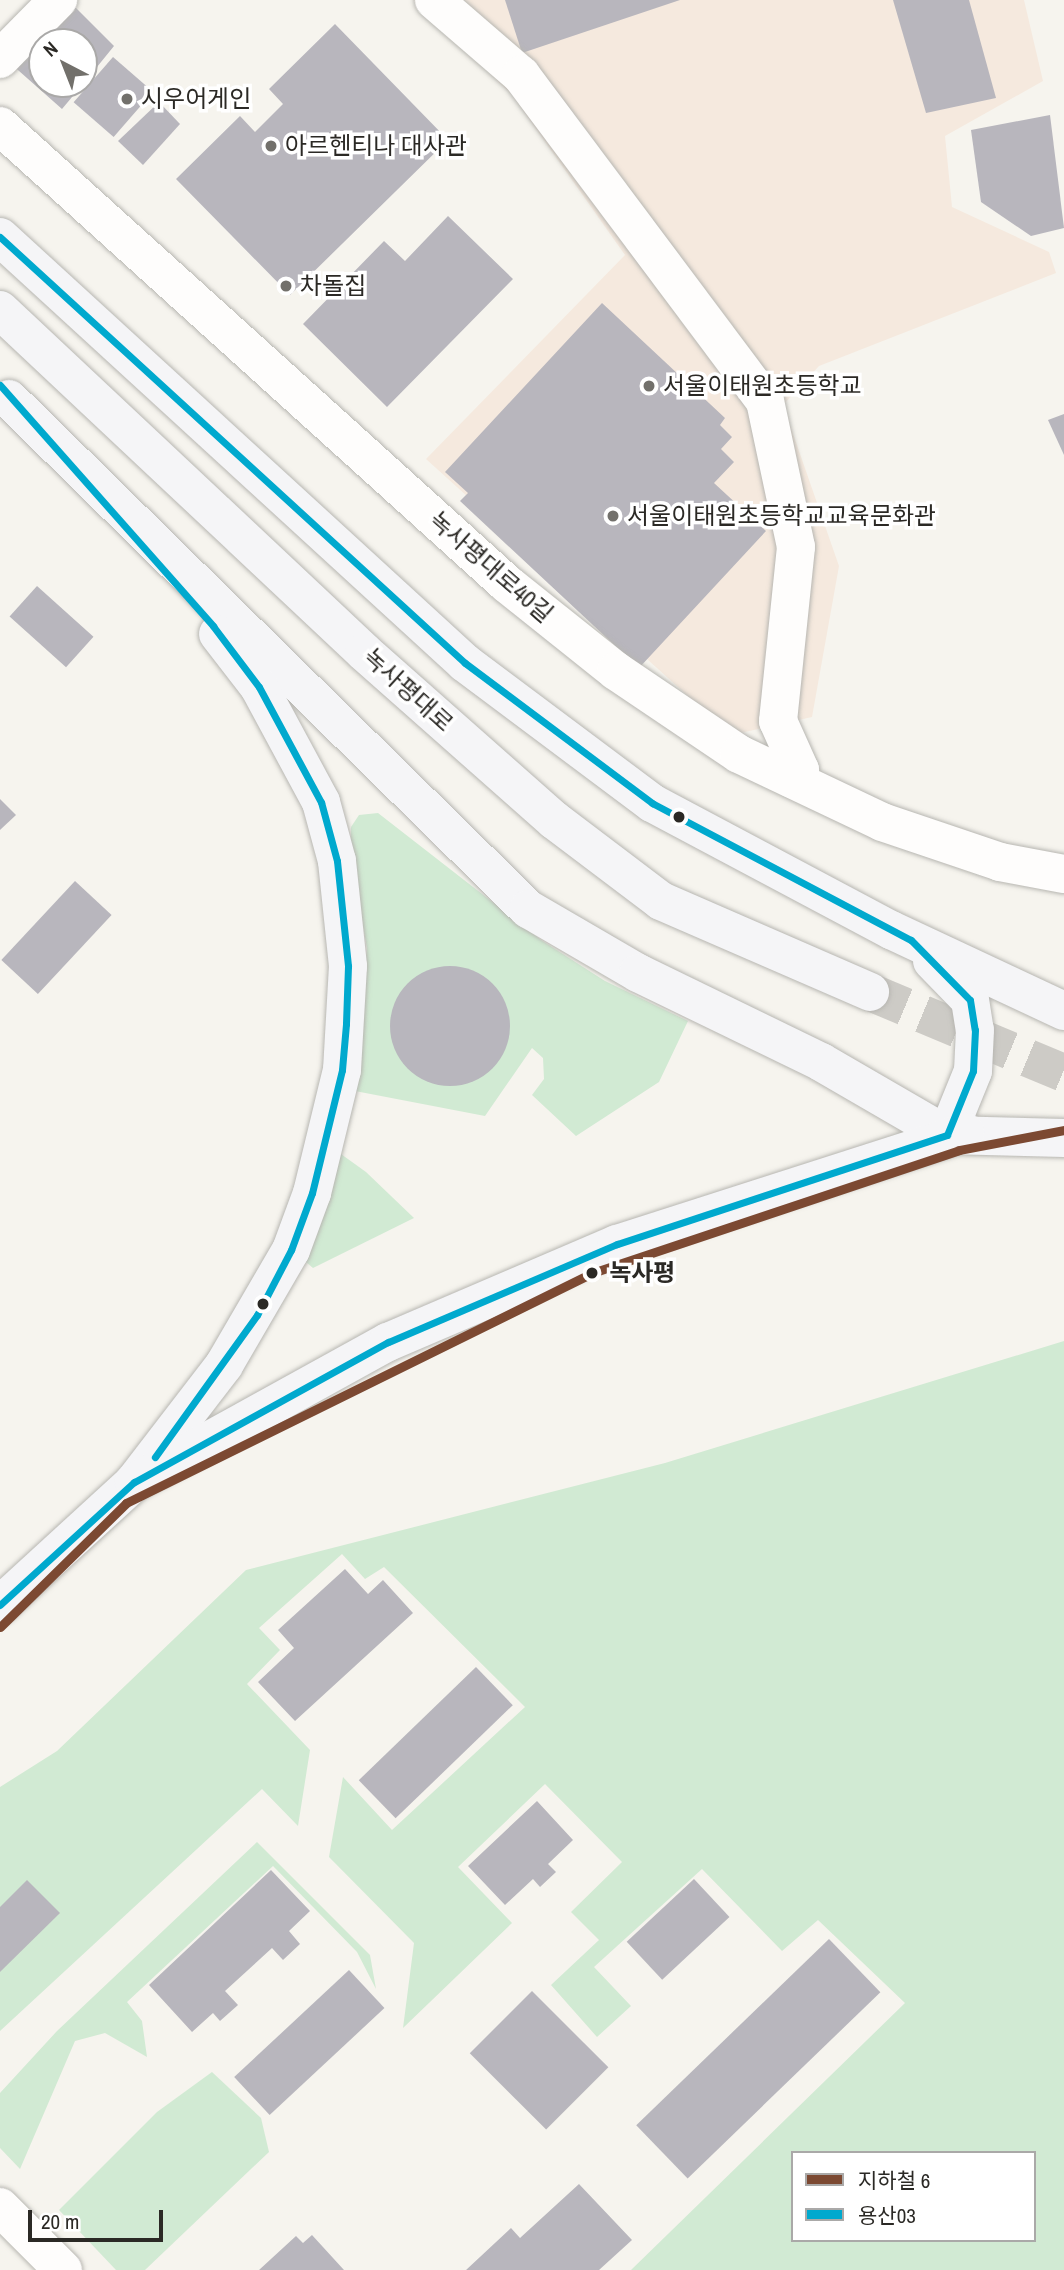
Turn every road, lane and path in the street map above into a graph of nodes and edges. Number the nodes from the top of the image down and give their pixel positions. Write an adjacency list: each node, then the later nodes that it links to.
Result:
1 (58, 0): 3 (street)
2 (435, 0): 8 (street)
3 (0, 60)
4 (0, 126): 8 (street, 녹사평대로40길)
5 (0, 237): 10 (main road)
6 (0, 310): 11 (main road, 녹사평대로)
7 (5, 392): 14 (main road); 16 (main road)
8 (792, 779): 9 (street, 녹사평대로40길)
9 (1064, 874)
10 (911, 940): 12 (main road); 14 (main road)
11 (870, 992)
12 (1064, 1012)
13 (1064, 1114): 14 (main road)
14 (947, 1135): 15 (main road); 16 (main road)
15 (1064, 1138)
16 (134, 1482): 17 (main road)
17 (0, 1605)
18 (0, 2207): 19 (street)
19 (64, 2270)

